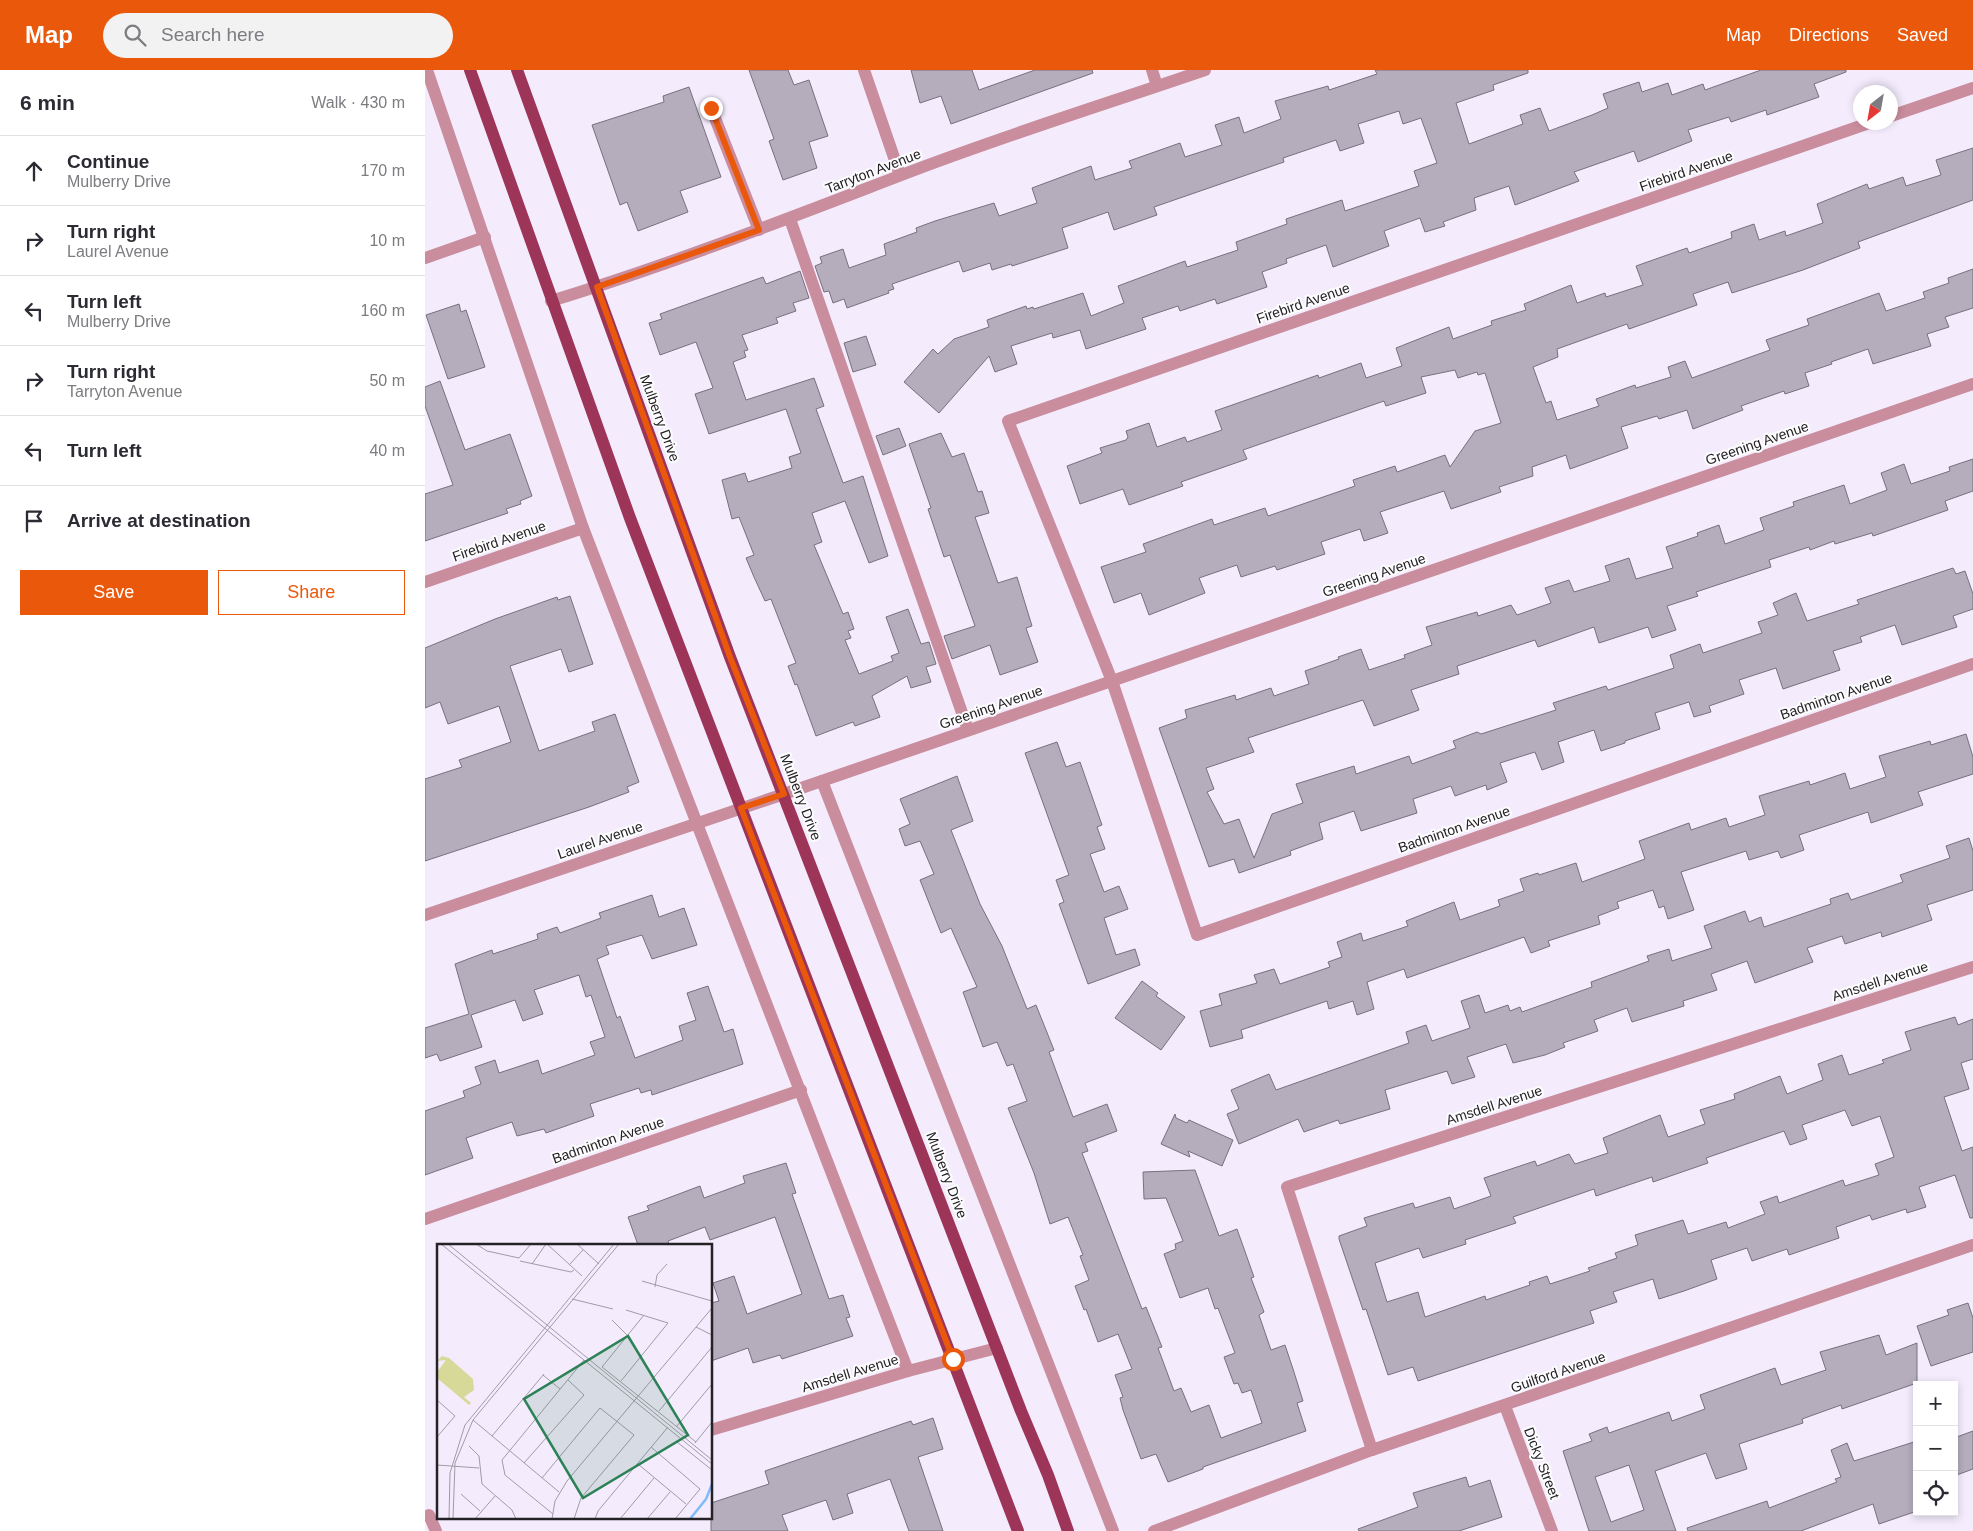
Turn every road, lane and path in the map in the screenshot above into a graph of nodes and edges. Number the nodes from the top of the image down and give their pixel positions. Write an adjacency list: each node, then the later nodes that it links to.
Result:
1 (427, 70): 15 (street)
2 (470, 70): 18 (main road)
3 (517, 70): 17 (main road, Mulberry Drive)
4 (864, 70): 12 (street)
5 (1152, 70): 7 (street)
6 (1205, 70): 7 (street, Tarryton Avenue)
7 (1157, 86): 12 (street, Tarryton Avenue)
8 (1973, 88): 10 (street)
9 (711, 108): 14 (street)
10 (1898, 114)
11 (1853, 129): 23 (street, Firebird Avenue)
12 (900, 175): 13 (street, Tarryton Avenue)
13 (790, 219): 14 (street, Tarryton Avenue); 24 (street)
14 (759, 230): 17 (street, Tarryton Avenue)
15 (485, 237): 16 (street); 20 (street)
16 (425, 258)
17 (597, 287): 18 (street, Tarryton Avenue); 26 (main road, Mulberry Drive)
18 (551, 301): 27 (main road)
19 (1973, 384): 23 (street, Greening Avenue)
20 (583, 528): 21 (street, Firebird Avenue); 28 (street)
21 (425, 582)
22 (1973, 664): 23 (street, Badminton Avenue)
23 (1112, 681): 24 (street, Greening Avenue)
24 (968, 730): 25 (street, Greening Avenue)
25 (822, 781): 26 (street, Greening Avenue); 44 (street)
26 (784, 794): 27 (street, Laurel Avenue); 34 (main road, Mulberry Drive)
27 (741, 808): 28 (street, Laurel Avenue); 35 (main road)
28 (697, 822): 29 (street, Laurel Avenue); 31 (street)
29 (425, 915)
30 (1973, 967): 39 (street, Amsdell Avenue)
31 (801, 1090): 32 (street, Badminton Avenue); 36 (street)
32 (425, 1218)
33 (1973, 1245): 37 (street, Guilford Avenue)
34 (997, 1348): 35 (street, Amsdell Avenue); 43 (main road, Mulberry Drive)
35 (953, 1359): 36 (street, Amsdell Avenue); 42 (main road)
36 (908, 1371): 38 (street, Amsdell Avenue)
37 (1505, 1406): 39 (street, Guilford Avenue); 46 (street, Dicky Street)
38 (713, 1429)
39 (1372, 1450): 45 (street, Guilford Avenue)
40 (431, 1515): 41 (street)
41 (435, 1531)
42 (1018, 1531)
43 (1068, 1531)
44 (1113, 1531)
45 (1154, 1531)
46 (1552, 1531)

